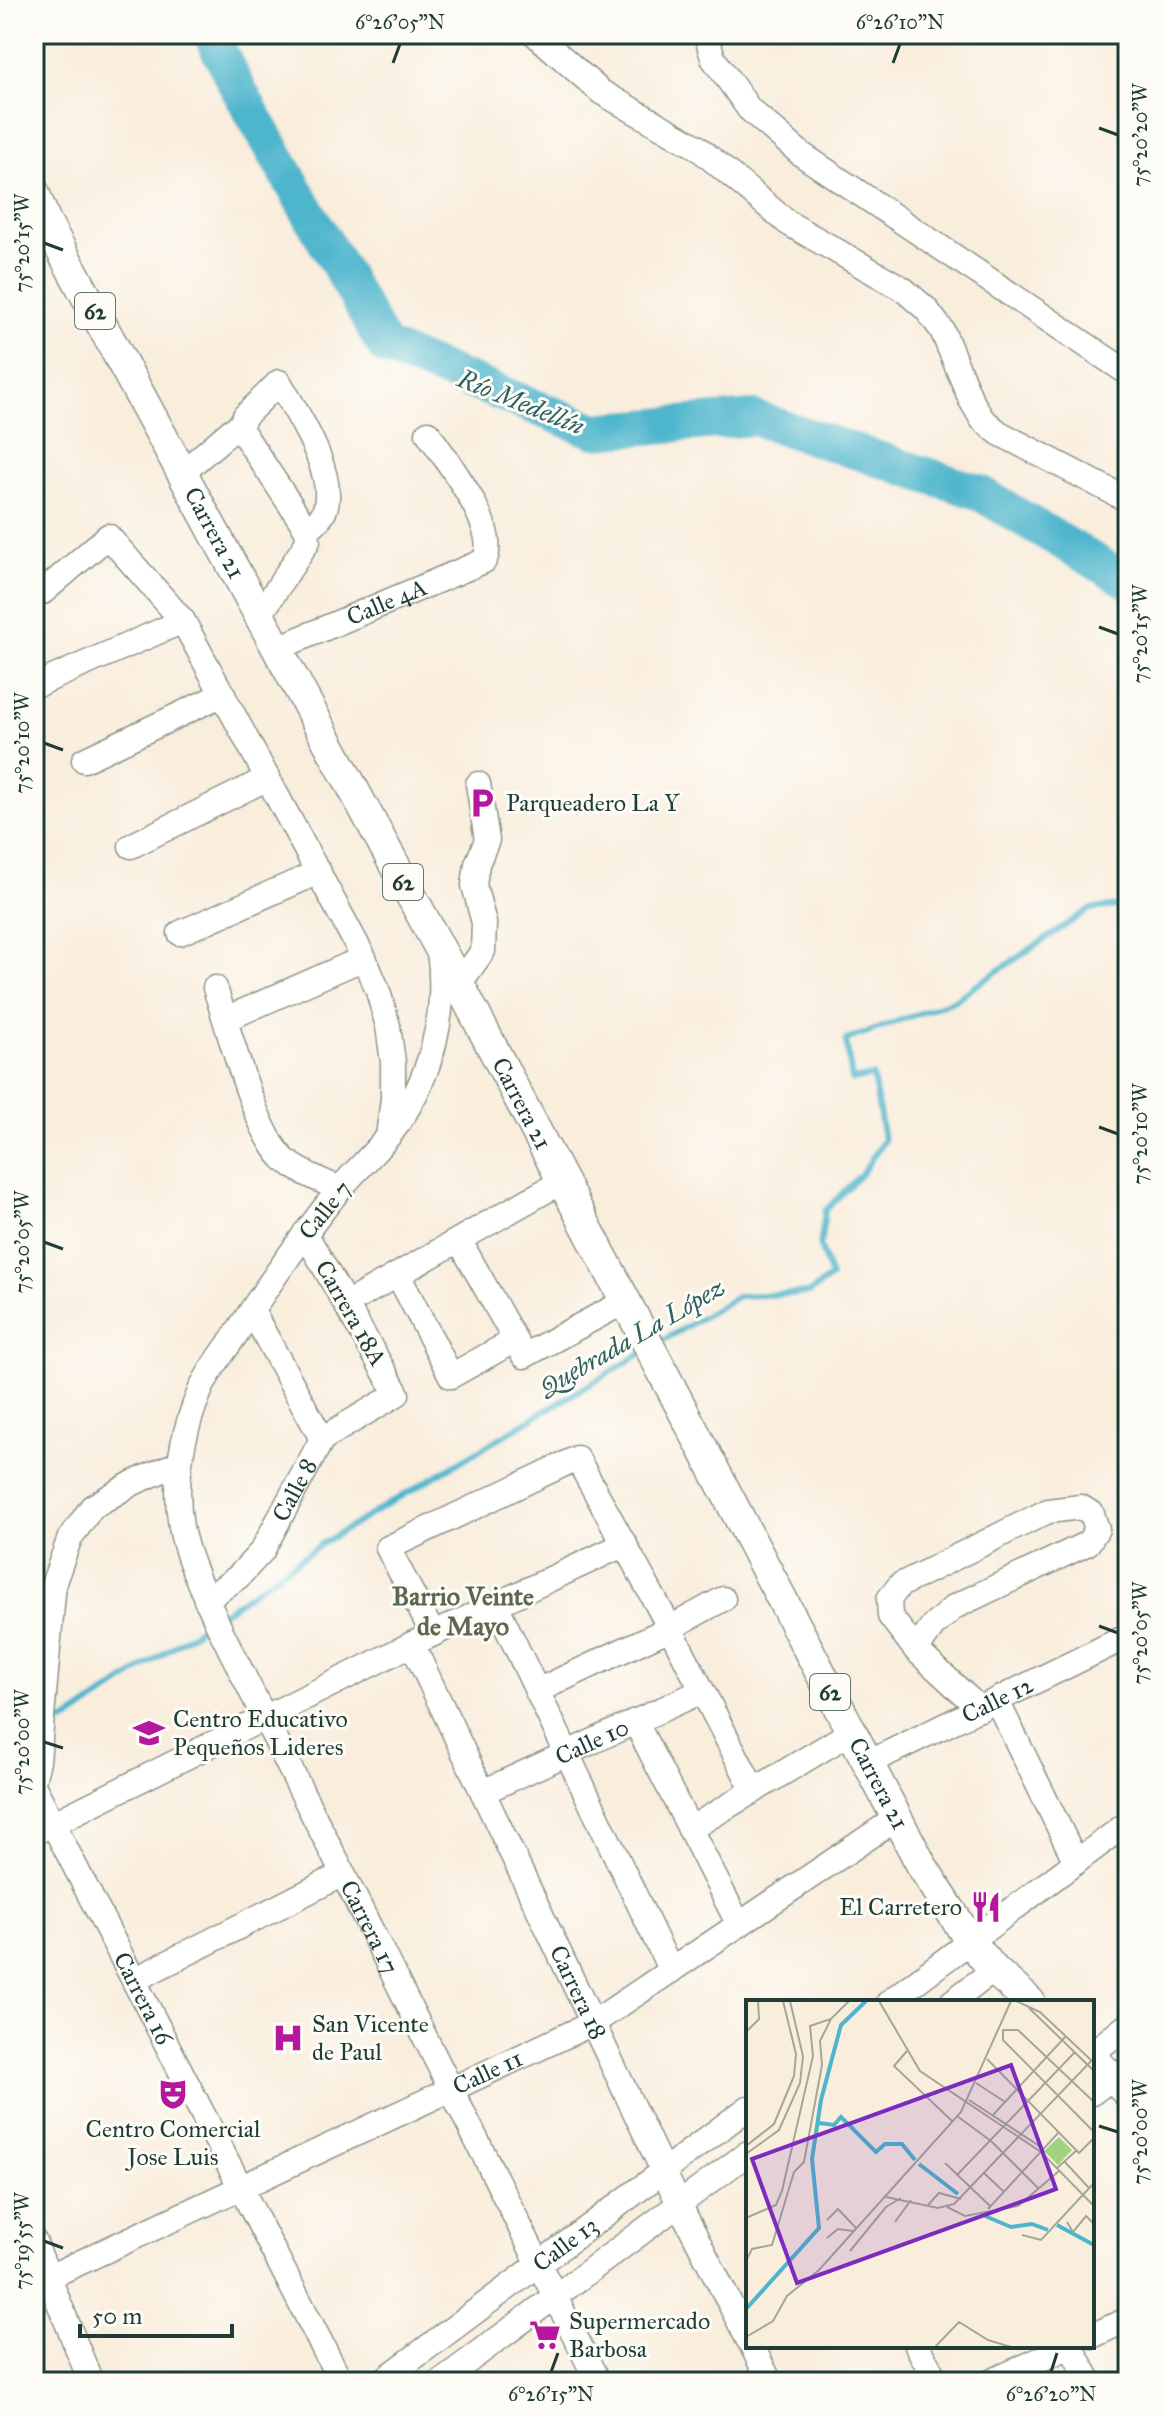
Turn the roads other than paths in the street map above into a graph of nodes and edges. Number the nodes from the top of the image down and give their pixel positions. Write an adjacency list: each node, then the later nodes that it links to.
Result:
1 (535, 34): 8 (street)
2 (706, 34): 4 (street)
3 (34, 192): 7 (main road, Carrera 21 / 62)
4 (1128, 373)
5 (238, 429): 7 (street); 9 (street); 9 (street)
6 (428, 433): 13 (street, Calle 4A)
7 (183, 472): 11 (main road, Carrera 21 / 62)
8 (1128, 500)
9 (307, 530): 11 (street)
10 (43, 592): 12 (street)
11 (260, 615): 13 (main road, Carrera 21 / 62)
12 (183, 621): 14 (street); 15 (street)
13 (278, 648): 22 (main road, Carrera 21 / 62)
14 (34, 686)
15 (223, 694): 16 (street); 17 (street)
16 (84, 760)
17 (268, 778): 19 (street); 20 (street)
18 (478, 784): 24 (street)
19 (131, 846)
20 (319, 872): 21 (street); 23 (street)
21 (180, 933)
22 (439, 950): 24 (main road, Carrera 21 / 62); 27 (street, Calle 7)
23 (364, 958): 26 (street); 27 (street)
24 (459, 984): 28 (main road, Carrera 21 / 62)
25 (215, 988): 26 (street)
26 (226, 1019): 29 (street)
27 (389, 1136): 29 (street, Calle 7)
28 (561, 1182): 31 (street); 33 (main road, Carrera 21 / 62)
29 (340, 1189): 30 (street, Calle 7)
30 (305, 1233): 34 (street, Carrera 18A); 35 (street, Calle 7)
31 (459, 1240): 32 (street); 36 (street)
32 (398, 1275): 34 (street); 36 (street)
33 (624, 1302): 36 (street); 53 (main road, Carrera 21 / 62)
34 (346, 1304): 37 (street, Carrera 18A)
35 (252, 1311): 38 (street); 39 (street, Calle 7)
36 (520, 1348)
37 (397, 1394): 38 (street, Calle 8)
38 (322, 1439): 43 (street, Calle 8)
39 (179, 1463): 43 (street, Carrera 17); 56 (street)
40 (625, 1544): 42 (street); 44 (street); 46 (street, Carrera 18)
41 (723, 1599): 44 (street)
42 (496, 1605): 46 (street); 48 (street)
43 (212, 1612): 51 (street, Carrera 17)
44 (670, 1628): 48 (street); 49 (street)
45 (1128, 1636): 50 (street, Calle 12)
46 (423, 1639): 51 (street); 59 (street, Carrera 18)
47 (916, 1650): 47 (street); 50 (street)
48 (537, 1691): 54 (street)
49 (702, 1691): 52 (street, Calle 10); 58 (street)
50 (988, 1705): 55 (street, Calle 12); 64 (street)
51 (265, 1718): 62 (street); 65 (street, Carrera 17)
52 (635, 1721): 54 (street, Calle 10); 63 (street)
53 (851, 1732): 55 (main road, Carrera 21 / 62); 58 (street)
54 (567, 1753): 59 (street, Calle 10); 69 (street)
55 (868, 1763): 60 (main road, Carrera 21 / 62)
56 (36, 1769)
57 (34, 1787): 62 (street, Carrera 16)
58 (754, 1791): 63 (street)
59 (483, 1792): 74 (street, Carrera 18)
60 (897, 1818): 66 (street, Calle 11); 67 (main road, Carrera 21 / 62)
61 (1128, 1823): 64 (street)
62 (44, 1828): 70 (street, Carrera 16)
63 (690, 1829): 66 (street)
64 (1076, 1862): 67 (street)
65 (343, 1874): 70 (street); 77 (street, Carrera 17)
66 (739, 1925): 69 (street, Calle 11)
67 (970, 1941): 68 (main road, Carrera 21 / 62); 71 (street)
68 (994, 1970): 72 (street); 73 (main road, Carrera 21 / 62)
69 (671, 1971): 74 (street, Calle 11)
70 (134, 1980): 81 (street, Carrera 16)
71 (892, 2000)
72 (955, 2000)
73 (1028, 2000)
74 (593, 2023): 77 (street, Calle 11); 80 (street, Carrera 18)
75 (1128, 2025): 76 (street)
76 (1103, 2075)
77 (452, 2091): 81 (street, Calle 11); 84 (street, Carrera 17)
78 (746, 2110): 80 (street, Calle 13)
79 (746, 2154): 82 (street, Calle 13)
80 (663, 2172): 82 (street, Carrera 18); 84 (street, Calle 13)
81 (240, 2187): 85 (street, Calle 11); 96 (street, Carrera 16)
82 (679, 2204): 86 (street, Calle 13); 88 (street, Carrera 18)
83 (34, 2241): 85 (street)
84 (539, 2264): 86 (street, Carrera 17); 97 (street, Calle 13)
85 (49, 2277): 95 (street)
86 (556, 2296): 98 (street, Calle 13); 99 (street, Carrera 17)
87 (1128, 2319): 89 (street)
88 (746, 2335)
89 (1094, 2335)
90 (753, 2348): 100 (street)
91 (918, 2348): 101 (street)
92 (1067, 2348): 94 (street)
93 (1071, 2348): 103 (street)
94 (1025, 2375): 102 (street)
95 (91, 2382)
96 (341, 2382)
97 (381, 2382)
98 (440, 2382)
99 (598, 2382)
100 (770, 2382)
101 (937, 2382)
102 (990, 2382)
103 (1090, 2382)

